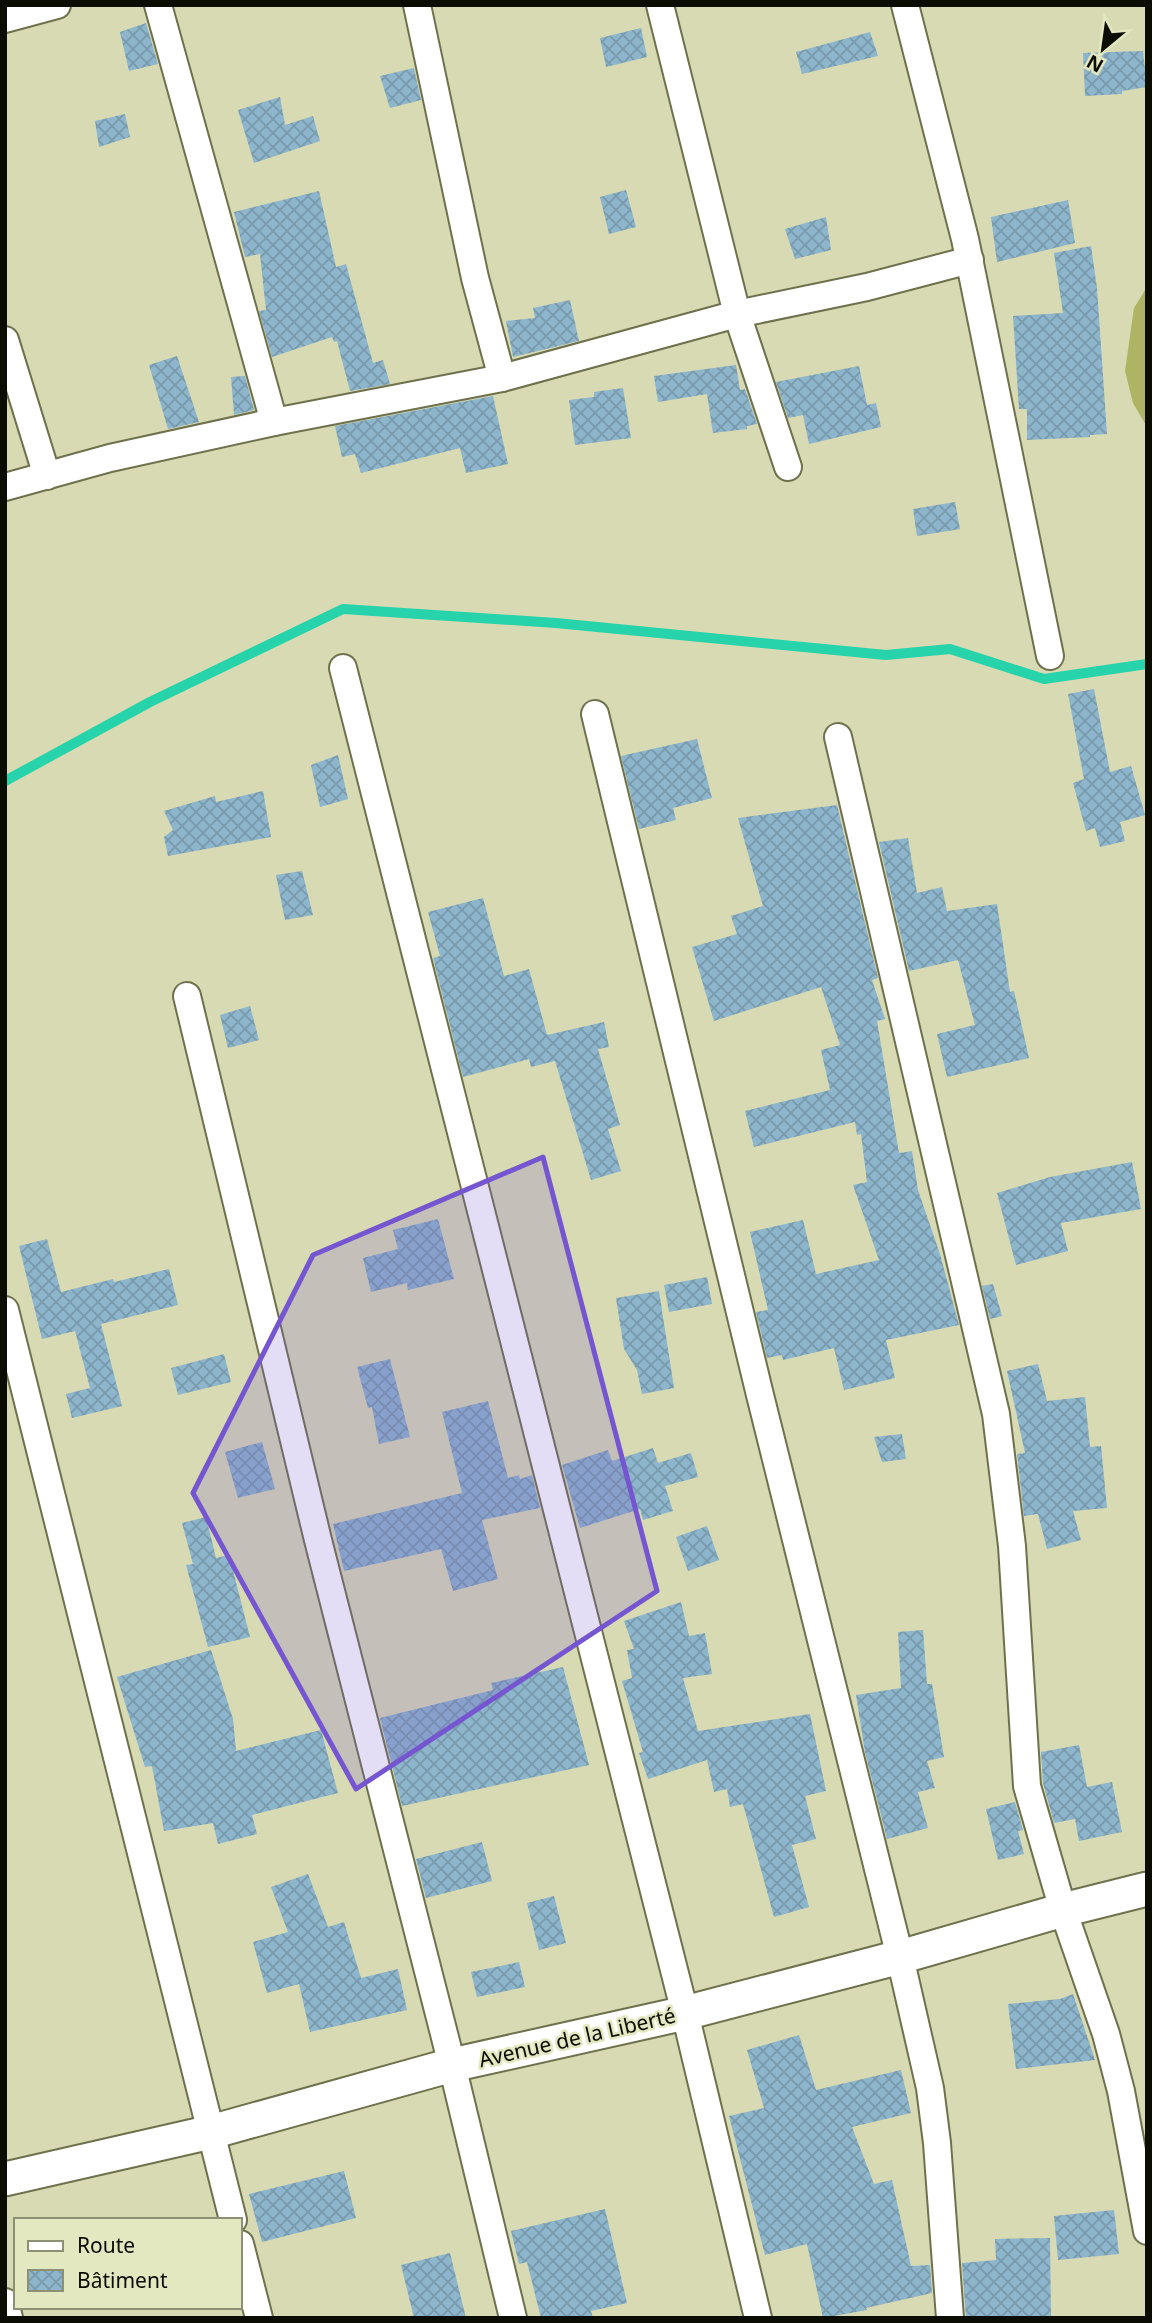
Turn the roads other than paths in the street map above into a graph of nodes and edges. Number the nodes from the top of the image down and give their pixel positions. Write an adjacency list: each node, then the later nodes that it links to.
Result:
1 (57, 5): 6 (street)
2 (158, 5): 11 (street)
3 (416, 5): 10 (street)
4 (660, 5): 8 (street)
5 (905, 5): 7 (street)
6 (5, 19)
7 (970, 260): 8 (street); 15 (street)
8 (737, 314): 10 (street); 12 (street)
9 (5, 340): 13 (street)
10 (502, 378): 11 (street)
11 (274, 422): 13 (street)
12 (788, 467)
13 (47, 477): 14 (street)
14 (5, 487)
15 (1050, 656)
16 (343, 668): 24 (street)
17 (595, 715): 23 (street)
18 (838, 737): 22 (street)
19 (187, 996): 25 (street)
20 (5, 1310): 26 (street)
21 (1147, 1889): 22 (street, Avenue de la Liberté)
22 (1063, 1910): 23 (street, Avenue de la Liberté); 29 (street)
23 (900, 1957): 24 (street, Avenue de la Liberté); 36 (street)
24 (685, 2012): 25 (street, Avenue de la Liberté); 35 (street)
25 (452, 2065): 26 (street, Avenue de la Liberté); 34 (street)
26 (211, 2132): 27 (street, Avenue de la Liberté); 28 (street)
27 (5, 2179)
28 (232, 2218)
29 (1147, 2231)
30 (242, 2252): 33 (street)
31 (5, 2302): 32 (street)
32 (9, 2318)
33 (259, 2318)
34 (513, 2318)
35 (758, 2318)
36 (950, 2318)

